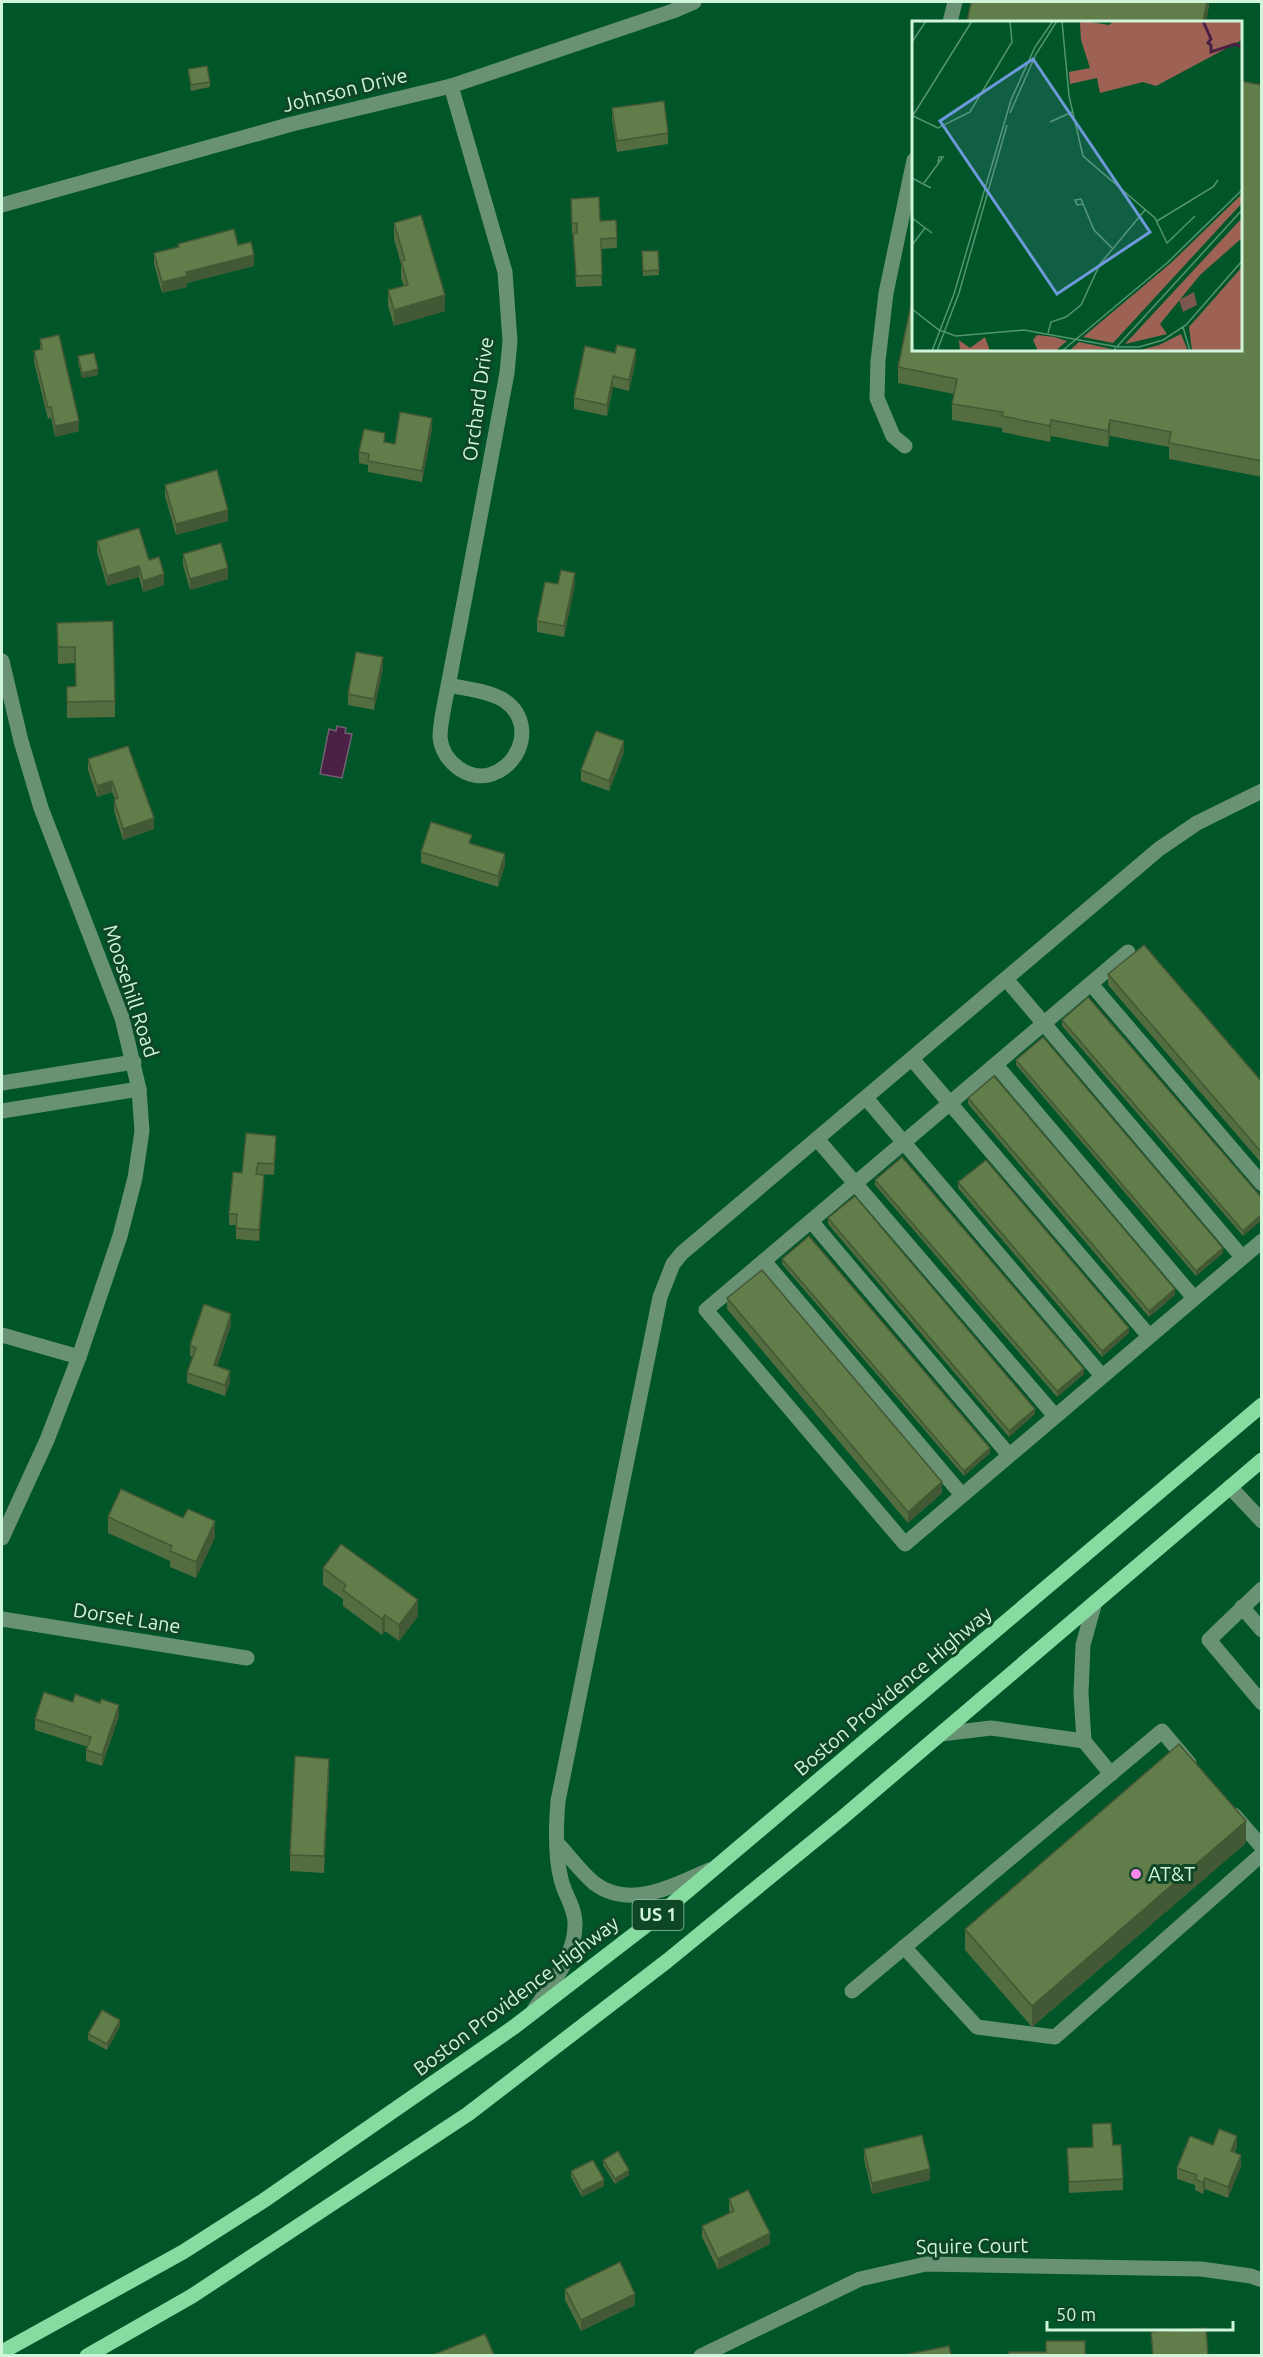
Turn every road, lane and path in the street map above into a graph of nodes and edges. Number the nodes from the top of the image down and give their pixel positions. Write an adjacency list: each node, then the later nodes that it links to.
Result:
1 (694, 2): 4 (street, Johnson Drive)
2 (955, 2): 3 (street)
3 (950, 21)
4 (452, 86): 6 (street, Johnson Drive); 9 (street, Orchard Drive)
5 (912, 170): 7 (street)
6 (2, 205)
7 (905, 446)
8 (2, 661): 16 (street, Moosehill Road)
9 (448, 685): 9 (street, Orchard Drive)
10 (1262, 791): 12 (street)
11 (1128, 952): 13 (street)
12 (1006, 979): 14 (street); 15 (street)
13 (1091, 984): 14 (street); 26 (street)
14 (1044, 1024): 17 (street); 29 (street)
15 (912, 1059): 20 (street); 21 (street)
16 (134, 1062): 18 (street); 19 (street, Moosehill Road)
17 (996, 1065): 21 (street); 31 (street)
18 (2, 1083)
19 (139, 1089): 22 (street); 34 (street, Moosehill Road)
20 (866, 1098): 23 (street); 24 (street)
21 (950, 1103): 24 (street); 33 (street)
22 (2, 1112)
23 (818, 1139): 25 (street); 56 (street)
24 (903, 1143): 25 (street); 35 (street)
25 (856, 1183): 27 (street); 37 (street)
26 (1262, 1184)
27 (811, 1221): 30 (street); 38 (street)
28 (1262, 1241): 29 (street)
29 (1242, 1257): 31 (street)
30 (764, 1261): 41 (street); 41 (street)
31 (1194, 1298): 33 (street)
32 (2, 1335): 34 (street)
33 (1149, 1336): 35 (street)
34 (79, 1357): 43 (street, Moosehill Road)
35 (1102, 1376): 37 (street)
36 (1262, 1405): 59 (main road, Boston Providence Highway / US 1)
37 (1055, 1416): 38 (street)
38 (1010, 1455): 41 (street)
39 (1262, 1460): 40 (main road, US 1)
40 (1230, 1487): 42 (street); 45 (main road, US 1)
41 (962, 1495)
42 (1262, 1521)
43 (2, 1538)
44 (1262, 1589): 46 (street)
45 (1095, 1602): 51 (main road, US 1); 52 (street)
46 (1242, 1607): 48 (street); 50 (street)
47 (2, 1619): 49 (street, Dorset Lane)
48 (1262, 1630)
49 (247, 1658)
50 (1262, 1703)
51 (941, 1734): 52 (street); 65 (main road, US 1)
52 (1084, 1741): 53 (street)
53 (1111, 1774): 54 (street); 60 (street)
54 (1200, 1776)
55 (1223, 1803): 57 (street)
56 (559, 1845): 59 (street); 62 (street)
57 (1262, 1847)
58 (1262, 1854): 60 (street)
59 (716, 1867): 62 (main road, Boston Providence Highway / US 1)
60 (904, 1947): 61 (street)
61 (852, 1991)
62 (531, 2014): 64 (main road, Boston Providence Highway / US 1)
63 (1262, 2280): 66 (street, Squire Court)
64 (2, 2352)
65 (87, 2355)
66 (701, 2355)

